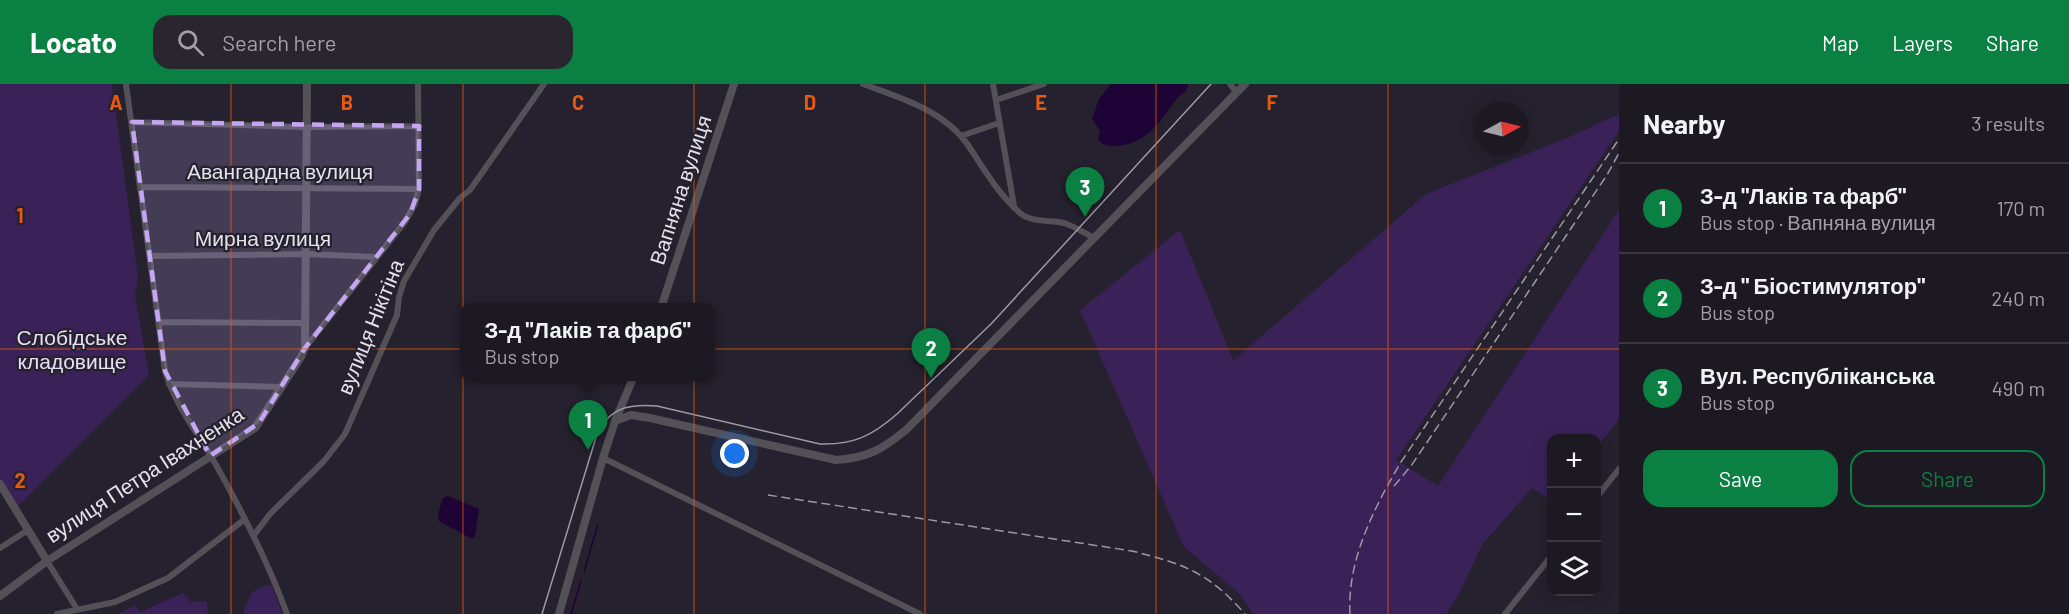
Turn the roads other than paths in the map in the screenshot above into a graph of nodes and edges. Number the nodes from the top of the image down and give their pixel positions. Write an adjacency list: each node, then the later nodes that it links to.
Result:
1 (126, 84): 13 (street)
2 (307, 84): 16 (street)
3 (418, 84): 15 (street)
4 (543, 84): 41 (street, вулиця Нікітіна)
5 (734, 84): 26 (street, Вапняна вулиця)
6 (863, 84): 17 (street)
7 (993, 84): 12 (street)
8 (1044, 84): 12 (street)
9 (1230, 84): 11 (street)
10 (1245, 84): 11 (street)
11 (1236, 92): 22 (street)
12 (996, 100): 14 (street)
13 (132, 122): 16 (street); 18 (street)
14 (999, 123): 17 (street); 21 (street)
15 (419, 126): 16 (street); 20 (street)
16 (306, 128): 19 (street)
17 (961, 136): 21 (street)
18 (140, 187): 19 (street, Авангардна вулиця); 24 (street)
19 (306, 189): 20 (street, Авангардна вулиця); 23 (street)
20 (419, 189): 25 (street)
21 (1014, 207): 22 (street)
22 (1093, 237): 33 (street)
23 (306, 254): 24 (street, Мирна вулиця); 25 (street, Мирна вулиця); 28 (street)
24 (150, 256): 27 (street)
25 (376, 257): 29 (street)
26 (663, 303)
27 (159, 322): 28 (street); 31 (street)
28 (305, 323): 29 (street)
29 (305, 348): 32 (street, вулиця Петра Івахненка)
30 (632, 381): 33 (street)
31 (169, 384): 32 (street); 34 (street)
32 (282, 387): 34 (street, вулиця Петра Івахненка)
33 (615, 421): 35 (street)
34 (210, 456): 39 (street); 44 (street, вулиця Петра Івахненка)
35 (603, 458): 49 (street); 50 (street)
36 (1619, 469): 38 (street)
37 (2, 490): 40 (street)
38 (1601, 492)
39 (245, 519): 41 (street); 46 (street)
40 (27, 530): 42 (street); 44 (street)
41 (254, 535): 48 (street)
42 (0, 548)
43 (1547, 560): 51 (street)
44 (47, 561): 45 (street, вулиця Петра Івахненка); 46 (street)
45 (0, 596)
46 (76, 609): 47 (street)
47 (57, 614)
48 (288, 614)
49 (559, 614)
50 (920, 614)
51 (1505, 614)

